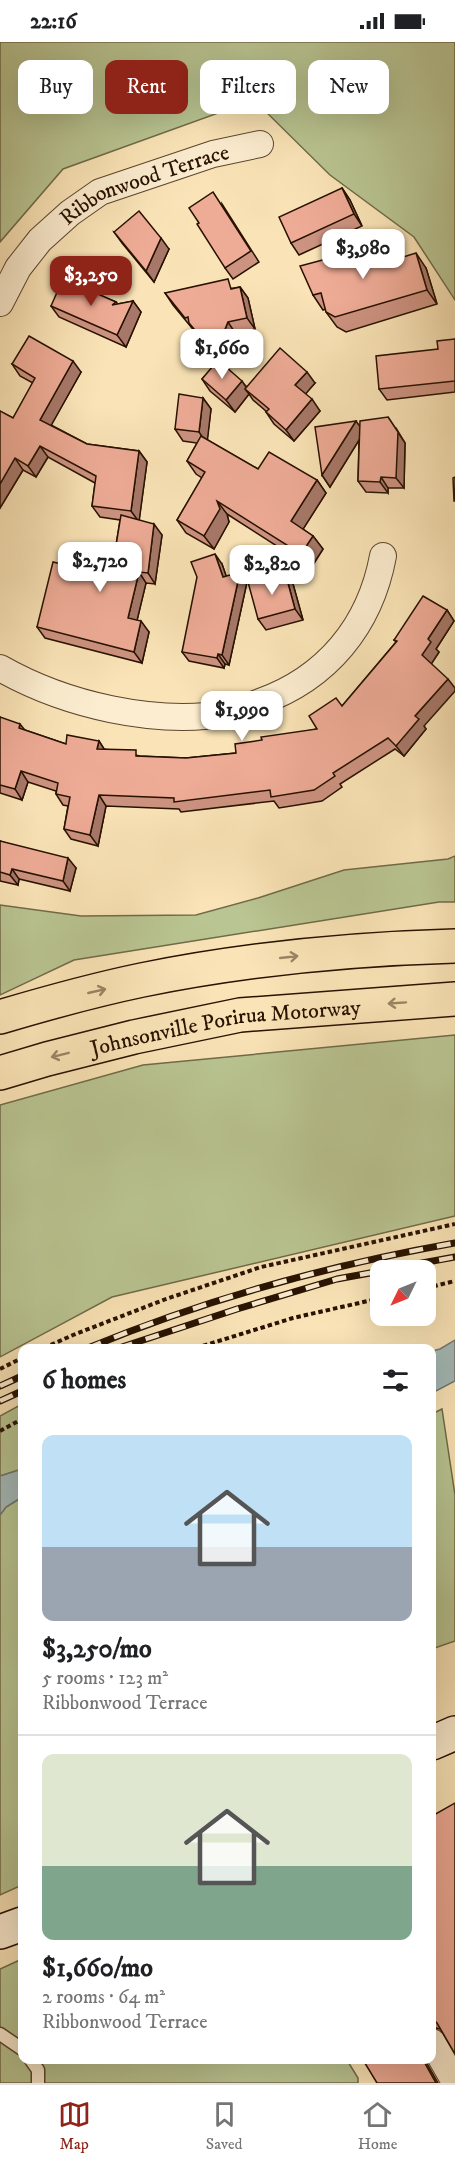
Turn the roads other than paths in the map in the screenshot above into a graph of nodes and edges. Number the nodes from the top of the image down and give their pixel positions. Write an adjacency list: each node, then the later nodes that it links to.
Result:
1 (260, 144): 2 (street, Ribbonwood Terrace)
2 (0, 303)
3 (383, 556): 4 (street)
4 (0, 668)
5 (455, 946): 7 (highway, one-way to 5)
6 (455, 999): 8 (highway, Johnsonville Porirua Motorway, one-way to 8)
7 (0, 1017)
8 (0, 1073)
9 (455, 1733): 10 (main road)
10 (436, 1741)
11 (18, 1925): 12 (main road)
12 (0, 1932)
13 (0, 2034): 14 (lane)
14 (18, 2046)
15 (436, 2049): 17 (street)
16 (34, 2064): 18 (lane)
17 (455, 2082)
18 (38, 2083)

